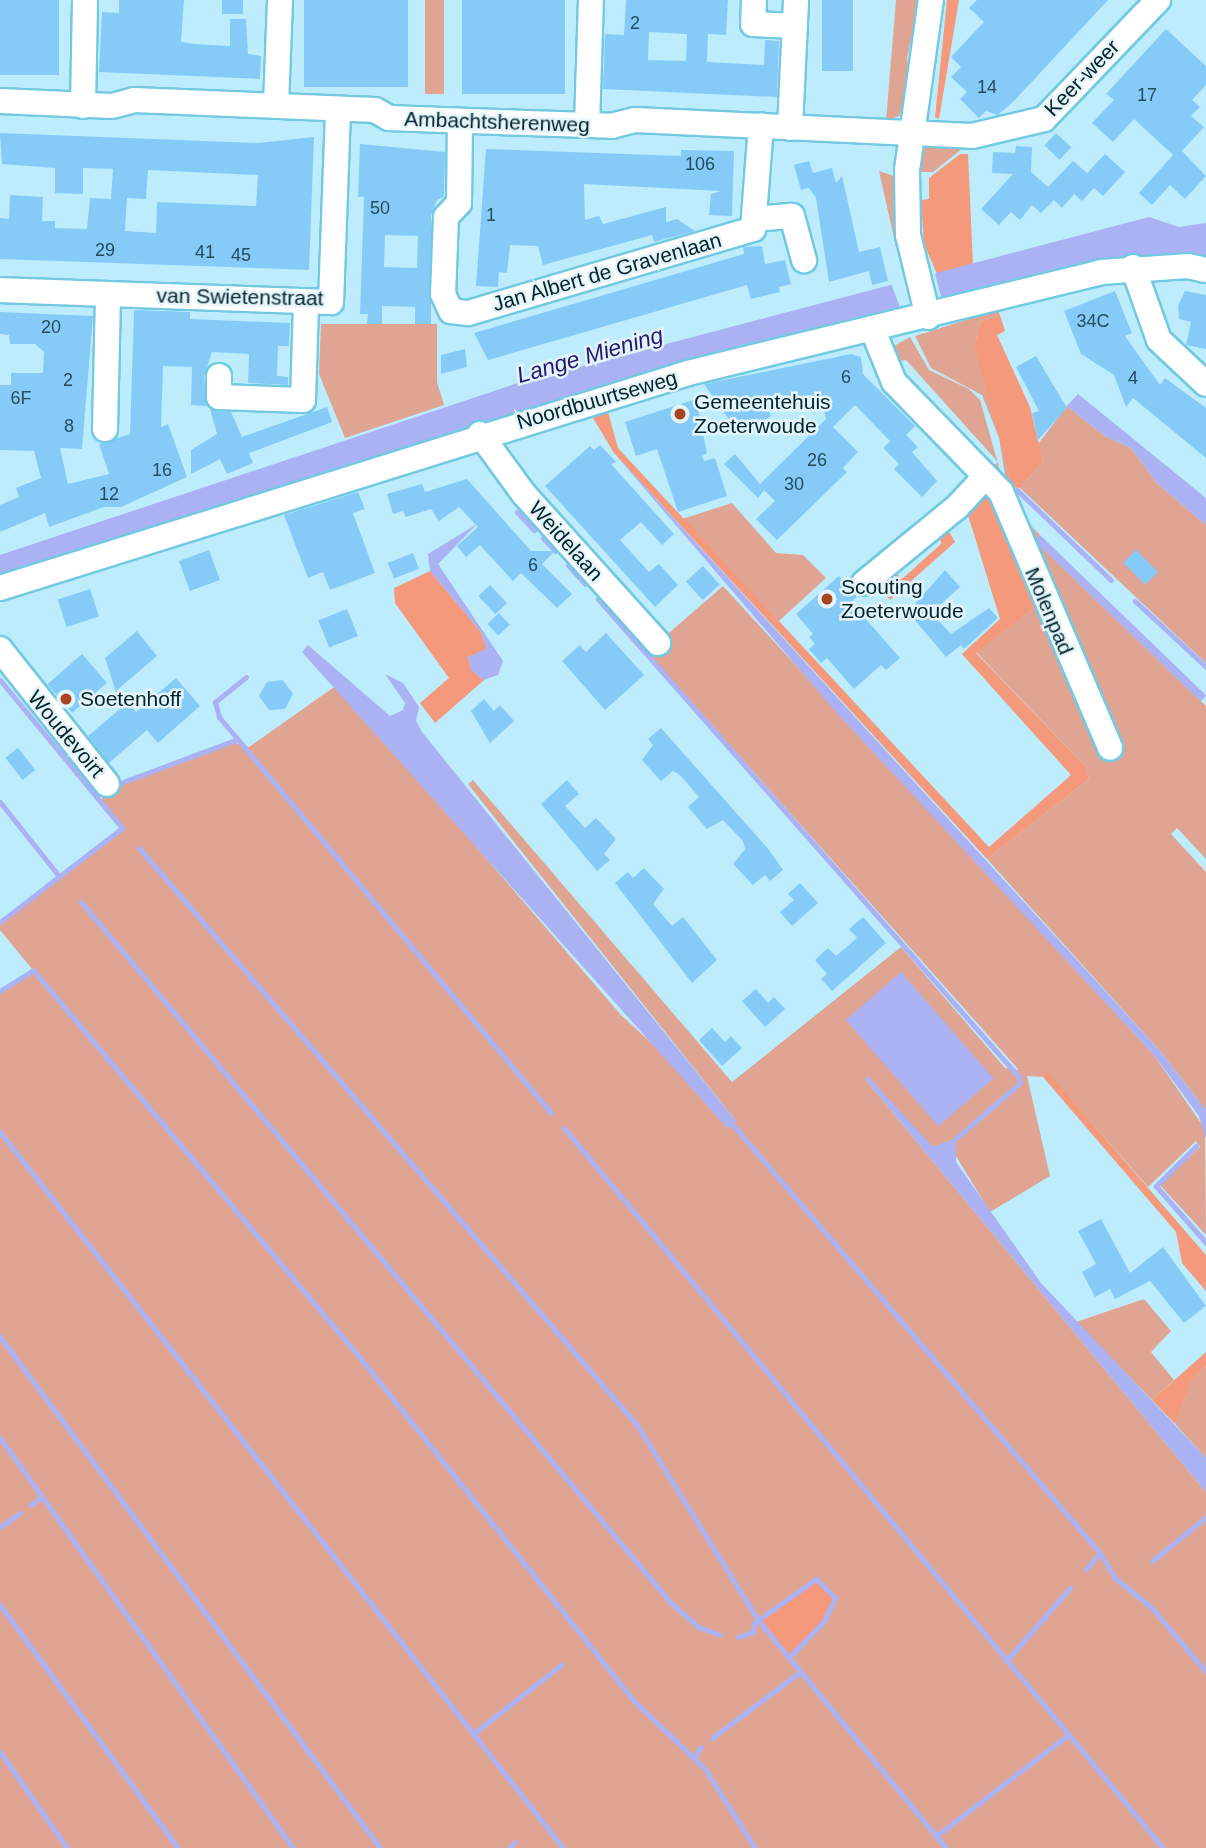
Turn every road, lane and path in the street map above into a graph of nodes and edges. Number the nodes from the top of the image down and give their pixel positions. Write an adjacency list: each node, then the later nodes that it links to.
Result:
1 (85, 0): 11 (street)
2 (280, 0): 10 (street)
3 (591, 0): 14 (street)
4 (754, 0): 8 (street)
5 (796, 0): 8 (street)
6 (931, 0): 17 (street)
7 (1158, 0): 17 (street, Keer-weer)
8 (795, 26): 16 (street)
9 (0, 102): 11 (street, Ambachtsherenweg)
10 (276, 105): 11 (street, Ambachtsherenweg); 12 (street, Ambachtsherenweg)
11 (83, 106)
12 (338, 109): 13 (street, Ambachtsherenweg); 24 (street, van Swietenstraat)
13 (460, 121): 14 (street, Ambachtsherenweg); 18 (street, Jan Albert de Gravenlaan)
14 (587, 125): 15 (street, Ambachtsherenweg)
15 (761, 125): 16 (street, Ambachtsherenweg); 18 (street)
16 (790, 128): 17 (street, Ambachtsherenweg)
17 (912, 129): 25 (street)
18 (755, 219): 19 (street, Jan Albert de Gravenlaan)
19 (804, 260)
20 (1133, 267): 21 (street, Noordbuurtseweg); 25 (street, Noordbuurtseweg); 28 (street)
21 (1206, 270)
22 (0, 290): 23 (street, van Swietenstraat)
23 (108, 294): 24 (street, van Swietenstraat); 29 (street)
24 (306, 302): 27 (street)
25 (927, 313): 26 (street, Noordbuurtseweg)
26 (872, 328): 30 (street, Noordbuurtseweg); 31 (street, Molenpad)
27 (219, 376)
28 (1206, 384)
29 (105, 429)
30 (480, 434): 33 (street, Noordbuurtseweg); 34 (street, Weidelaan)
31 (986, 476): 32 (street); 36 (street, Molenpad)
32 (864, 583)
33 (0, 588)
34 (658, 643)
35 (0, 649): 37 (street, Woudevoirt)
36 (1110, 748)
37 (107, 784)

